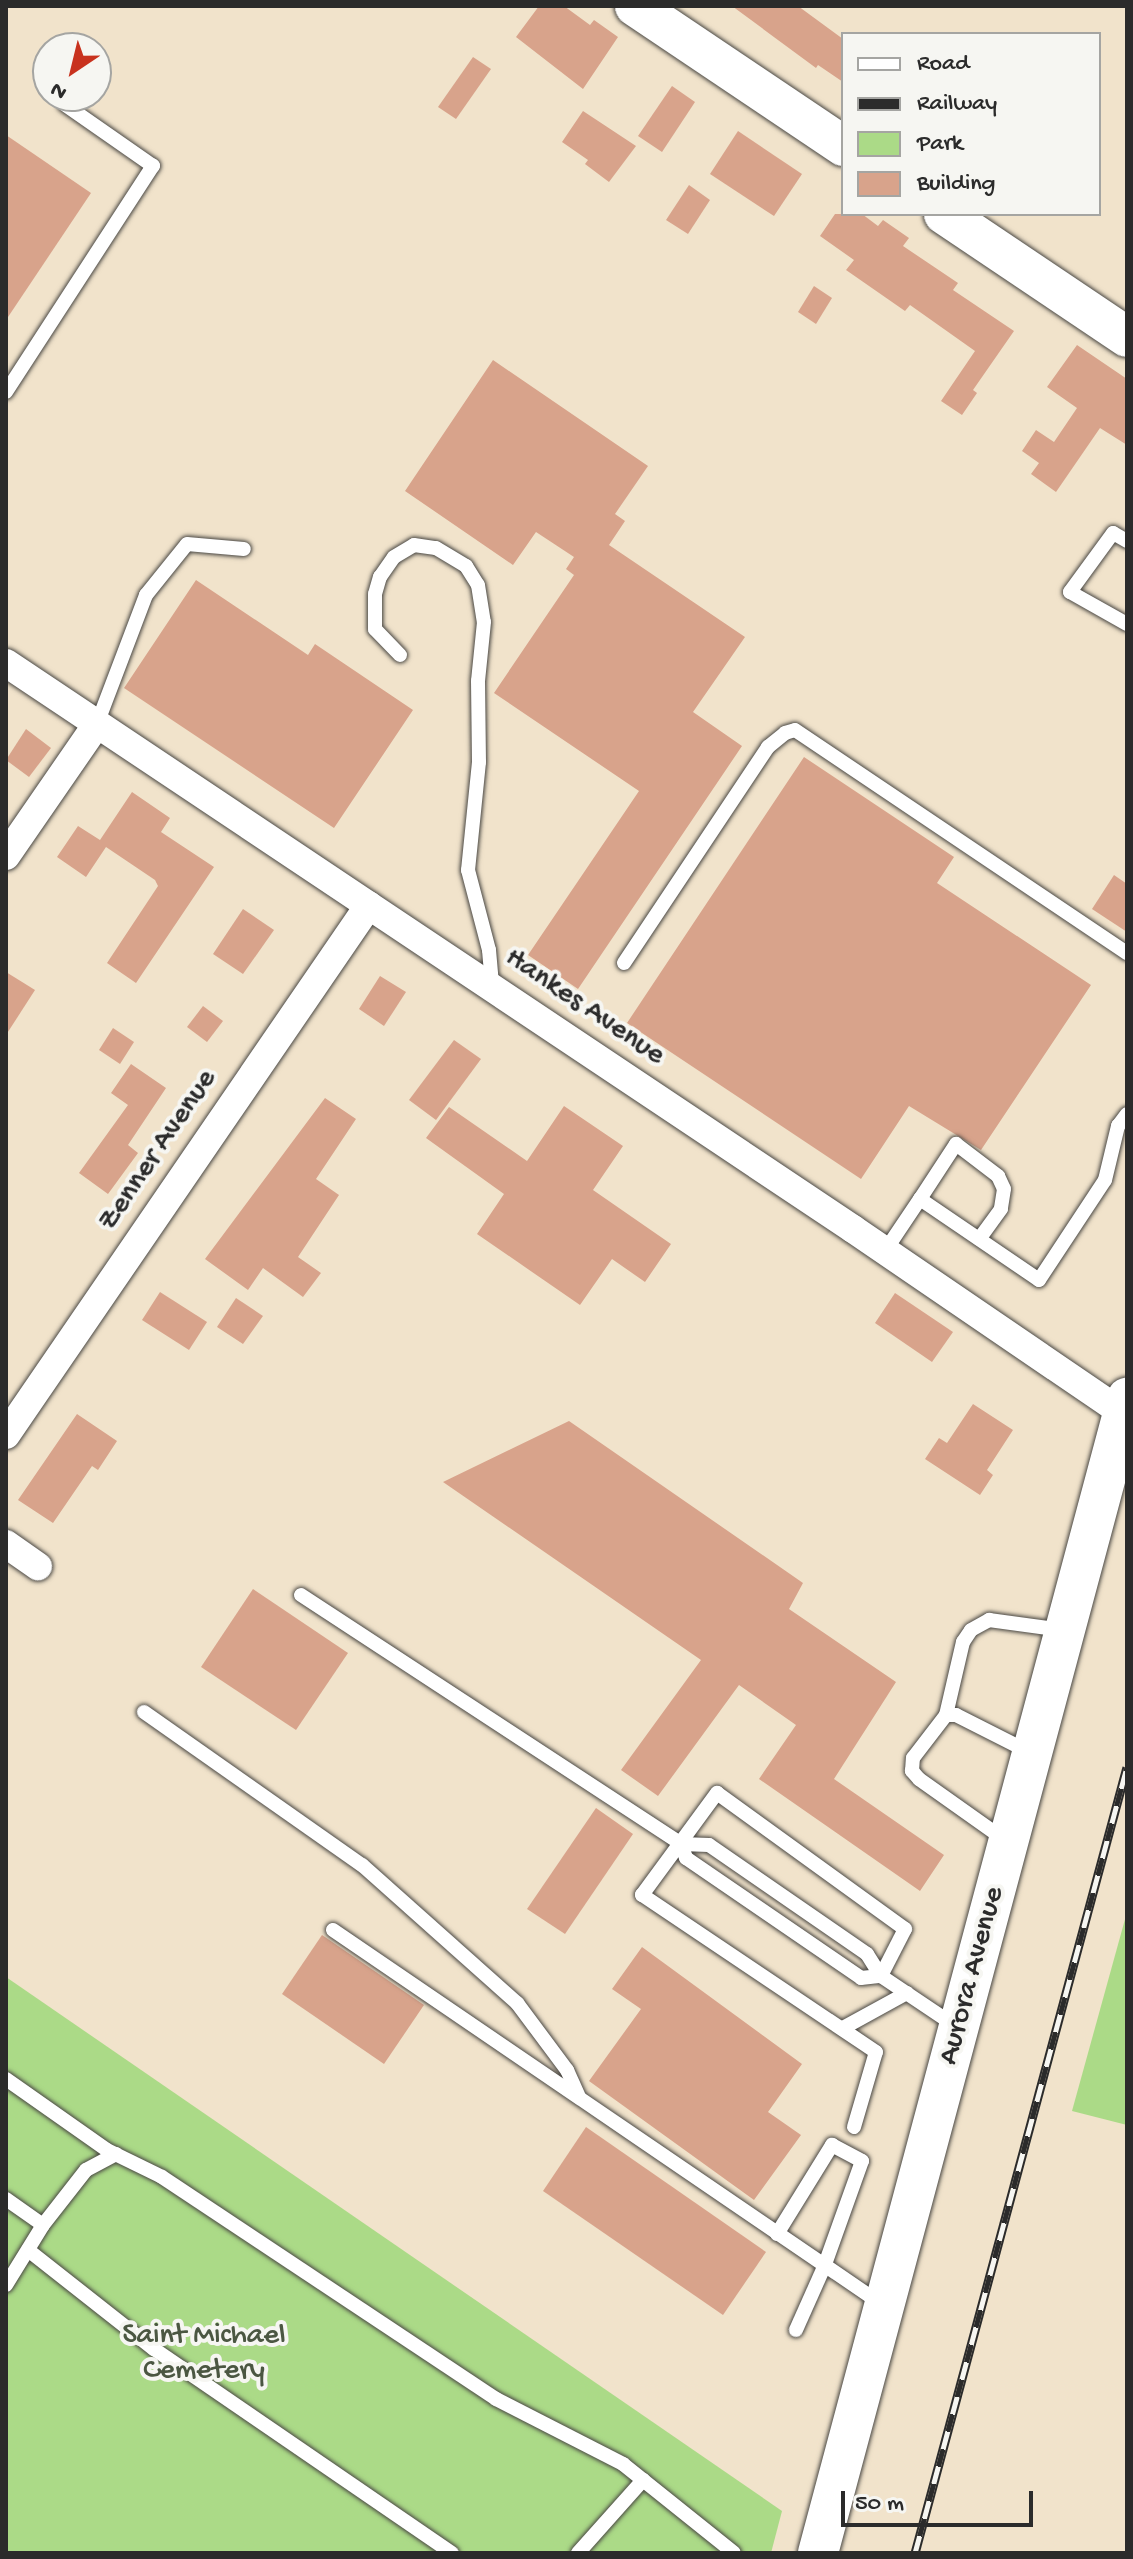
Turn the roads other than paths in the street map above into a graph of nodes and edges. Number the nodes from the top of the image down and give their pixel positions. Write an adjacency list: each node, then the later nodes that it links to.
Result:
1 (635, 6): 3 (main road)
2 (75, 112): 6 (lane)
3 (841, 145)
4 (947, 216): 5 (main road)
5 (1127, 337)
6 (6, 392)
7 (1127, 541): 9 (lane)
8 (244, 549): 12 (lane)
9 (1127, 624)
10 (400, 655): 17 (lane)
11 (6, 663): 12 (street, Hankes Avenue)
12 (97, 724): 13 (street); 14 (street, Hankes Avenue)
13 (6, 856)
14 (369, 905): 17 (street, Hankes Avenue); 23 (street, Zenner Avenue)
15 (1127, 953): 16 (lane)
16 (624, 963)
17 (492, 987): 21 (street, Hankes Avenue)
18 (1127, 1114): 20 (lane)
19 (920, 1199): 20 (lane); 20 (lane); 21 (lane)
20 (979, 1239)
21 (885, 1251): 22 (street, Hankes Avenue)
22 (1125, 1406): 27 (main road, Aurora Avenue)
23 (6, 1435)
24 (6, 1544): 25 (street)
25 (38, 1566)
26 (301, 1595): 32 (lane)
27 (1065, 1630): 29 (lane); 30 (main road, Aurora Avenue)
28 (144, 1712): 39 (lane)
29 (946, 1715): 30 (lane); 31 (lane)
30 (1033, 1753): 31 (main road, Aurora Avenue)
31 (1009, 1842): 37 (main road, Aurora Avenue)
32 (681, 1844): 34 (lane); 34 (lane); 34 (lane); 36 (lane)
33 (333, 1930): 39 (lane)
34 (881, 1976): 35 (lane)
35 (907, 1993): 36 (lane); 37 (lane)
36 (843, 2028): 40 (lane)
37 (959, 2028): 48 (main road, Aurora Avenue)
38 (6, 2079): 41 (lane)
39 (579, 2098): 44 (lane)
40 (854, 2127)
41 (116, 2154): 43 (lane); 50 (lane)
42 (6, 2199): 43 (lane)
43 (43, 2225): 45 (lane)
44 (777, 2234): 46 (lane); 46 (lane)
45 (28, 2250): 47 (lane); 51 (lane)
46 (824, 2267): 48 (lane); 49 (lane)
47 (6, 2285)
48 (884, 2305): 54 (main road, Aurora Avenue)
49 (796, 2330)
50 (643, 2480): 52 (lane); 53 (lane)
51 (452, 2553)
52 (578, 2553)
53 (734, 2553)
54 (818, 2553)

